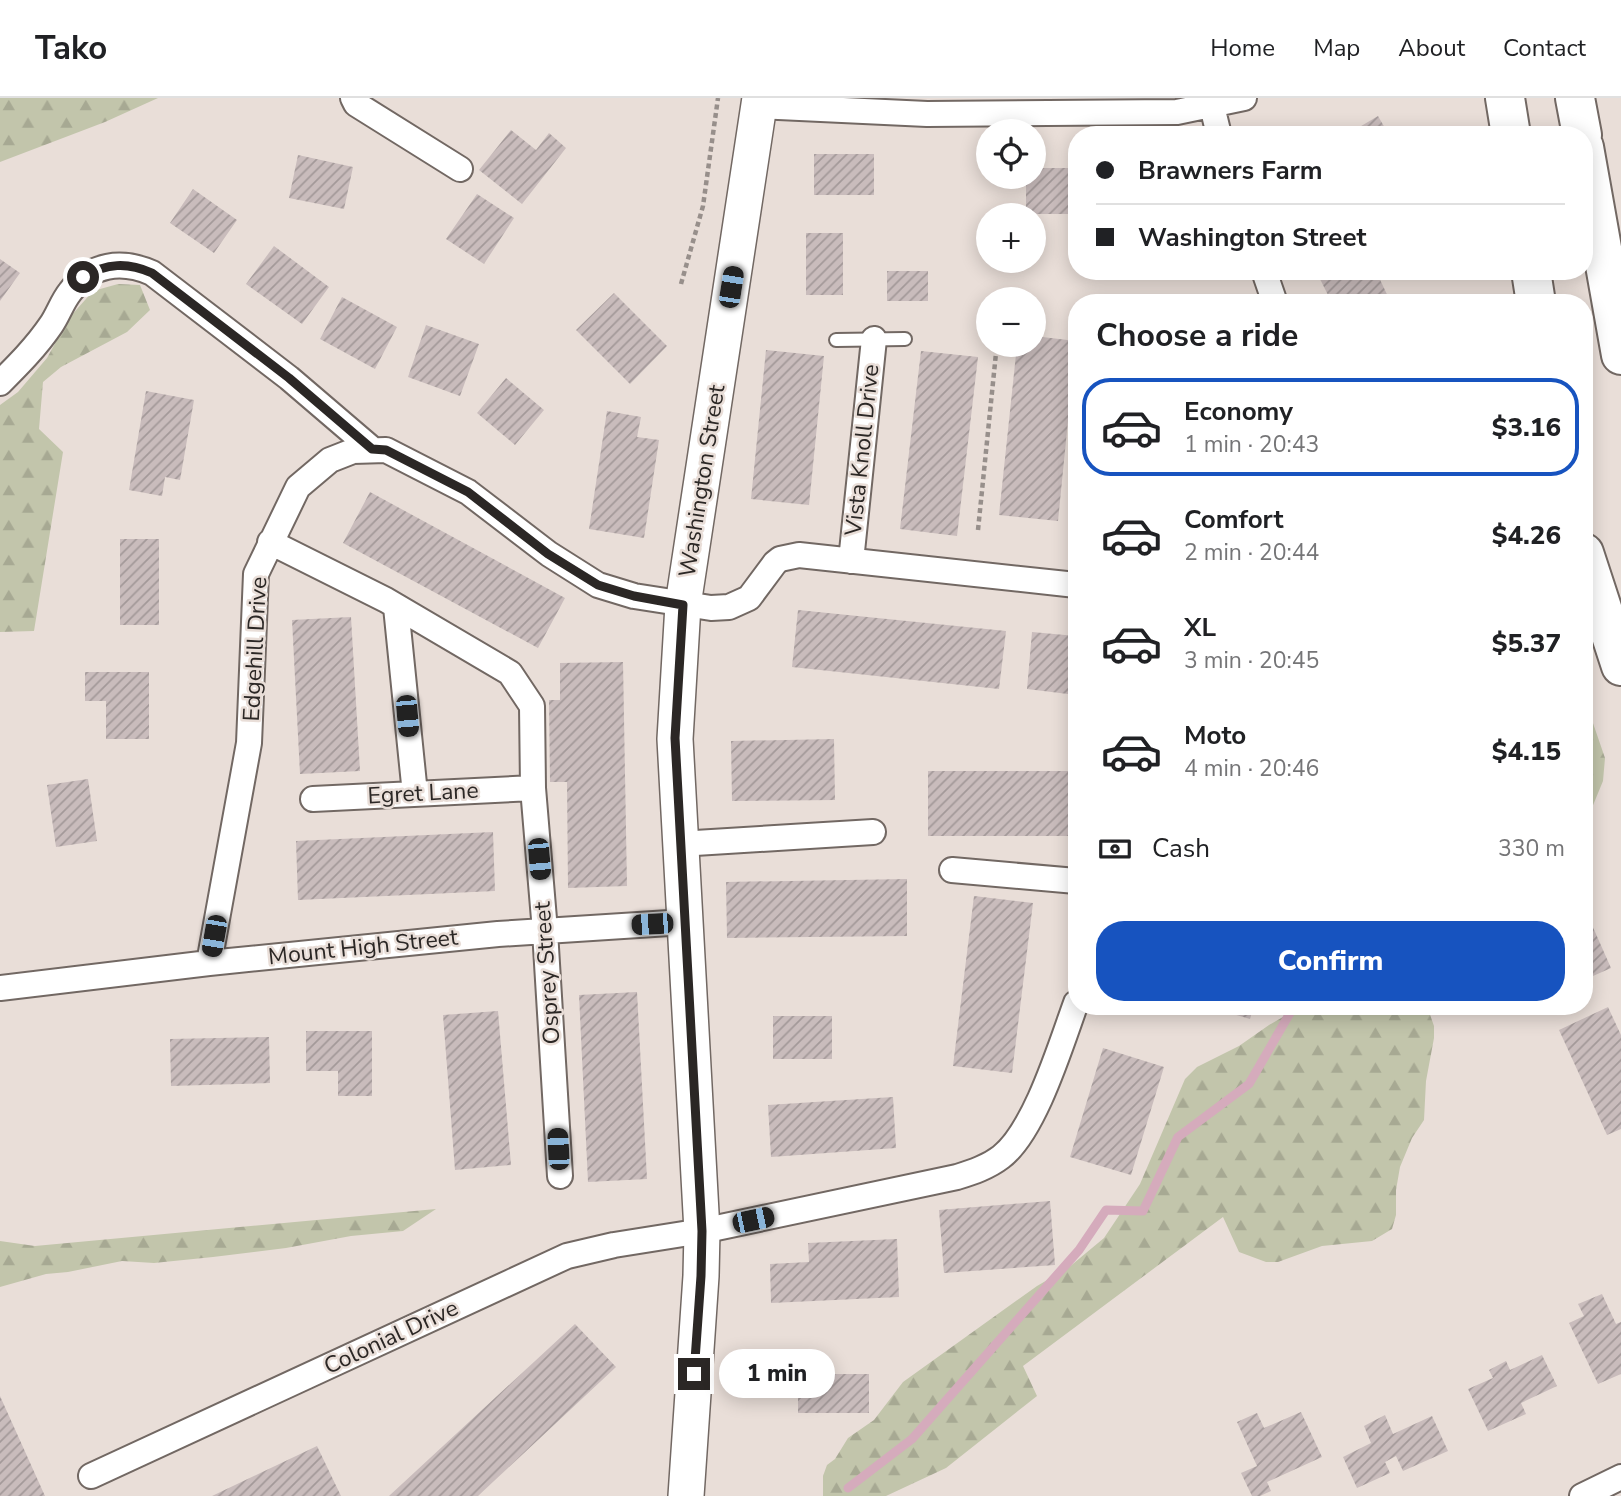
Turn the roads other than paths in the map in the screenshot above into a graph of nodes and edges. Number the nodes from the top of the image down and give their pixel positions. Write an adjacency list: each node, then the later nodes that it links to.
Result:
1 (353, 98): 10 (street)
2 (1244, 98): 6 (street)
3 (1505, 98): 8 (highway)
4 (1575, 98): 9 (highway)
5 (759, 102): 6 (street); 22 (street, Washington Street)
6 (1212, 106): 7 (street)
7 (1217, 126)
8 (1510, 126)
9 (1580, 126)
10 (460, 169)
11 (1593, 198): 15 (highway)
12 (874, 339): 13 (lane); 14 (lane); 19 (street, Vista Knoll Drive)
13 (905, 339)
14 (836, 340)
15 (1621, 355)
16 (0, 383): 17 (street)
17 (372, 449): 18 (street, Edgehill Drive); 22 (street)
18 (270, 542): 23 (street, Osprey Street); 34 (street, Edgehill Drive)
19 (851, 561): 21 (street); 22 (street)
20 (1593, 580): 24 (highway)
21 (1068, 585)
22 (683, 605): 29 (street, Washington Street)
23 (396, 607): 25 (street, Osprey Street); 26 (street)
24 (1621, 666)
25 (533, 788): 26 (street, Egret Lane); 33 (street, Osprey Street)
26 (415, 793): 27 (street, Egret Lane)
27 (313, 799)
28 (873, 832): 29 (street)
29 (679, 844): 32 (street, Washington Street)
30 (952, 870): 31 (street)
31 (1068, 880)
32 (685, 922): 33 (street, Mount High Street); 38 (street, Washington Street)
33 (545, 930): 34 (street, Mount High Street); 37 (street, Osprey Street)
34 (209, 963): 35 (street, Mount High Street)
35 (0, 988)
36 (1071, 1015): 38 (street, Colonial Drive)
37 (560, 1176)
38 (702, 1231): 39 (street, Colonial Drive); 41 (street, Washington Street)
39 (91, 1476)
40 (1621, 1477): 42 (street)
41 (686, 1496)
42 (1582, 1496)

